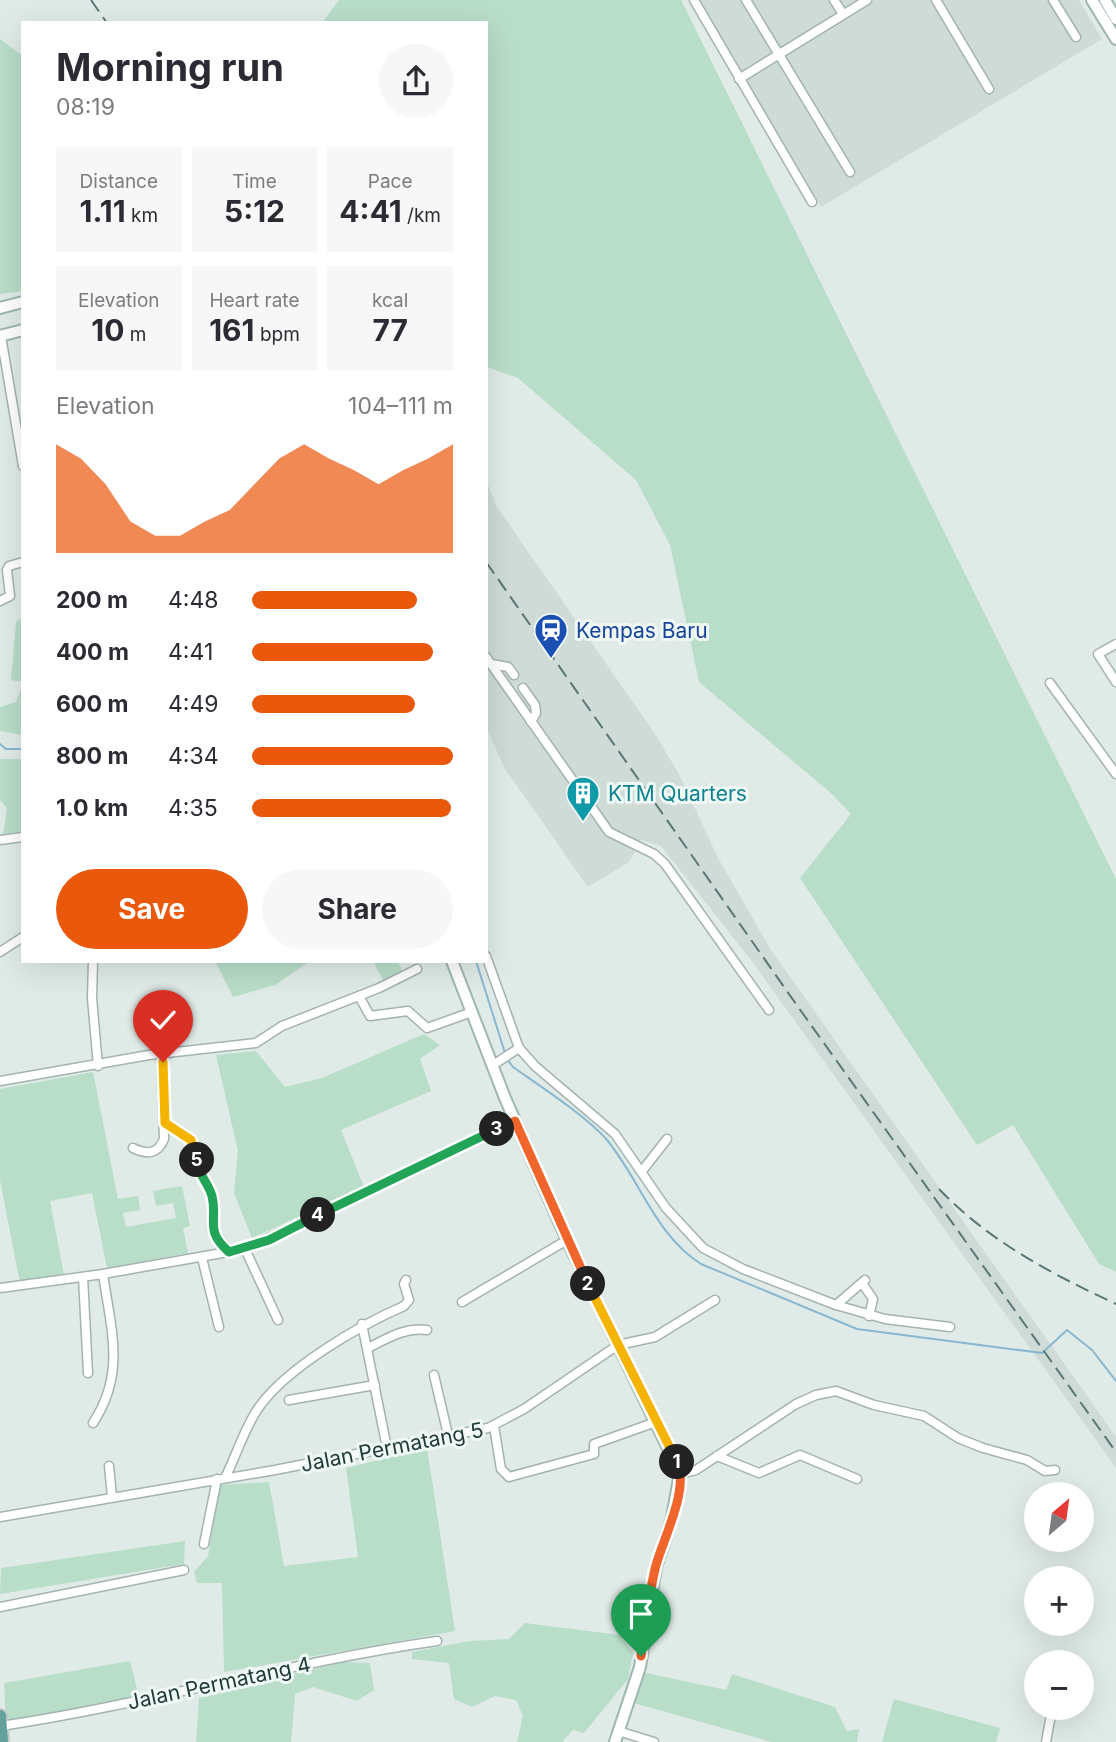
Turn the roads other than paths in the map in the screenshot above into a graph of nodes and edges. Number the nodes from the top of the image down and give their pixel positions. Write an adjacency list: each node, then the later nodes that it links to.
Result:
1 (694, 0): 14 (street)
2 (746, 0): 13 (street)
3 (834, 0): 9 (street)
4 (867, 0): 9 (street)
5 (936, 0): 15 (street)
6 (1053, 0): 11 (street)
7 (1092, 0): 12 (street)
8 (1105, 0): 10 (street)
9 (843, 14): 13 (street)
10 (1116, 19)
11 (1076, 37)
12 (1116, 39)
13 (779, 54): 14 (street); 16 (street)
14 (738, 79): 17 (street)
15 (989, 89)
16 (850, 172)
17 (811, 202)
18 (21, 303): 19 (street)
19 (0, 308)
20 (21, 331): 21 (street)
21 (1, 336): 22 (street)
22 (21, 454)
23 (21, 563): 24 (street)
24 (0, 601)
25 (1116, 644): 28 (street)
26 (489, 660): 27 (street); 31 (street)
27 (513, 675)
28 (1116, 682)
29 (1050, 683): 32 (street)
30 (523, 688): 31 (street)
31 (531, 722): 42 (street)
32 (1116, 774)
33 (21, 837): 34 (street)
34 (0, 840)
35 (21, 938): 36 (street)
36 (0, 952)
37 (488, 962): 44 (street)
38 (93, 963): 47 (street)
39 (453, 963): 43 (street)
40 (417, 969): 41 (street)
41 (359, 996): 43 (street); 45 (street)
42 (769, 1010)
43 (472, 1012): 46 (street)
44 (517, 1049): 46 (street); 53 (street)
45 (161, 1054): 47 (street); 50 (street)
46 (496, 1063): 49 (street)
47 (98, 1066): 48 (street)
48 (0, 1081)
49 (515, 1121): 54 (street); 55 (street)
50 (165, 1123): 52 (street); 56 (street)
51 (667, 1139): 53 (street)
52 (133, 1148)
53 (642, 1171): 64 (street)
54 (566, 1240): 63 (street); 71 (street)
55 (245, 1249): 56 (street); 66 (street)
56 (229, 1252): 57 (street)
57 (202, 1258): 58 (street); 68 (street)
58 (103, 1274): 59 (street); 78 (street)
59 (83, 1277): 61 (street); 73 (street)
60 (406, 1280): 67 (street)
61 (0, 1288)
62 (715, 1300): 71 (street)
63 (462, 1302)
64 (836, 1305): 65 (street); 65 (street)
65 (869, 1315): 69 (street)
66 (278, 1320)
67 (362, 1324): 72 (street); 86 (street)
68 (219, 1327)
69 (950, 1327)
70 (427, 1330): 72 (street)
71 (618, 1345): 77 (street); 79 (street, Jalan Permatang 5)
72 (368, 1348): 75 (street)
73 (88, 1373)
74 (434, 1375): 80 (street)
75 (375, 1385): 76 (street); 81 (street)
76 (289, 1400)
77 (656, 1422): 79 (street); 85 (street)
78 (93, 1423)
79 (494, 1426): 80 (street, Jalan Permatang 5)
80 (448, 1435): 81 (street, Jalan Permatang 5)
81 (387, 1448): 86 (street, Jalan Permatang 5)
82 (717, 1457): 84 (street); 85 (street); 87 (street)
83 (109, 1466): 88 (street)
84 (1055, 1470)
85 (680, 1474): 96 (street)
86 (221, 1479): 88 (street, Jalan Permatang 5); 90 (street)
87 (857, 1479)
88 (112, 1497): 89 (street)
89 (0, 1517)
90 (204, 1544)
91 (184, 1570): 92 (street)
92 (0, 1607)
93 (437, 1641): 95 (street, Jalan Permatang 4)
94 (1050, 1720): 99 (street)
95 (1, 1721): 97 (main road)
96 (617, 1736): 98 (street)
97 (2, 1742)
98 (654, 1742)
99 (1046, 1742)

